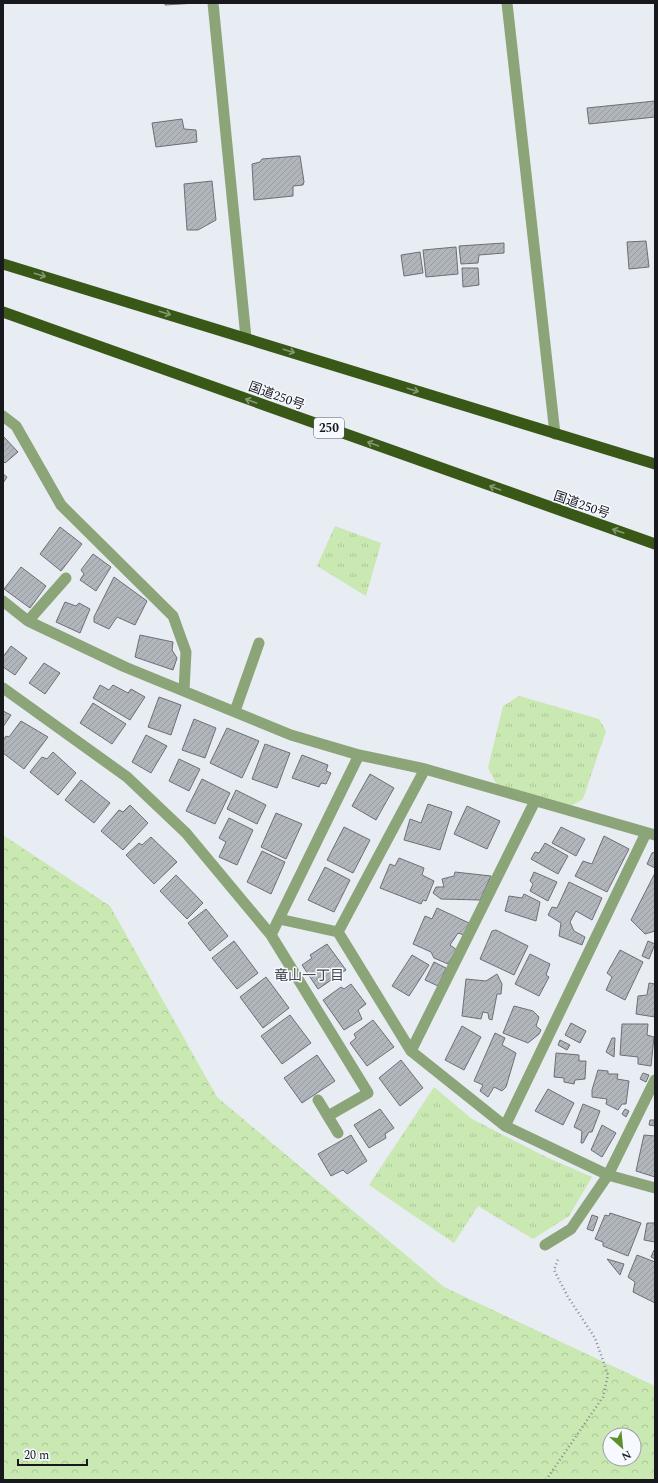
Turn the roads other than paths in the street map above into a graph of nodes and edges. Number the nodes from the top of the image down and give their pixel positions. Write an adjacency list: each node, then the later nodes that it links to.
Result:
1 (213, 3): 5 (street)
2 (507, 3): 7 (street)
3 (3, 264): 5 (highway, one-way to 5)
4 (3, 312): 9 (highway, 国道250号 / 250, one-way to 4)
5 (246, 338): 7 (highway, one-way to 7)
6 (3, 416): 15 (street)
7 (555, 434): 8 (highway)
8 (655, 464)
9 (655, 544)
10 (66, 578): 12 (street)
11 (3, 601): 12 (street)
12 (28, 622): 15 (street)
13 (259, 643): 16 (street)
14 (3, 688): 23 (street)
15 (184, 690): 16 (street)
16 (235, 711): 17 (street)
17 (359, 755): 18 (street); 21 (street)
18 (425, 769): 19 (street); 22 (street)
19 (535, 801): 20 (street); 24 (street)
20 (651, 834): 28 (street)
21 (279, 919): 22 (street); 23 (street)
22 (338, 932): 24 (street)
23 (271, 935): 27 (street)
24 (410, 1051): 28 (street)
25 (655, 1080): 30 (street)
26 (318, 1100): 27 (street)
27 (328, 1116): 29 (street)
28 (505, 1126): 30 (street)
29 (338, 1133)
30 (608, 1175): 31 (street); 32 (street)
31 (655, 1188)
32 (545, 1245)

